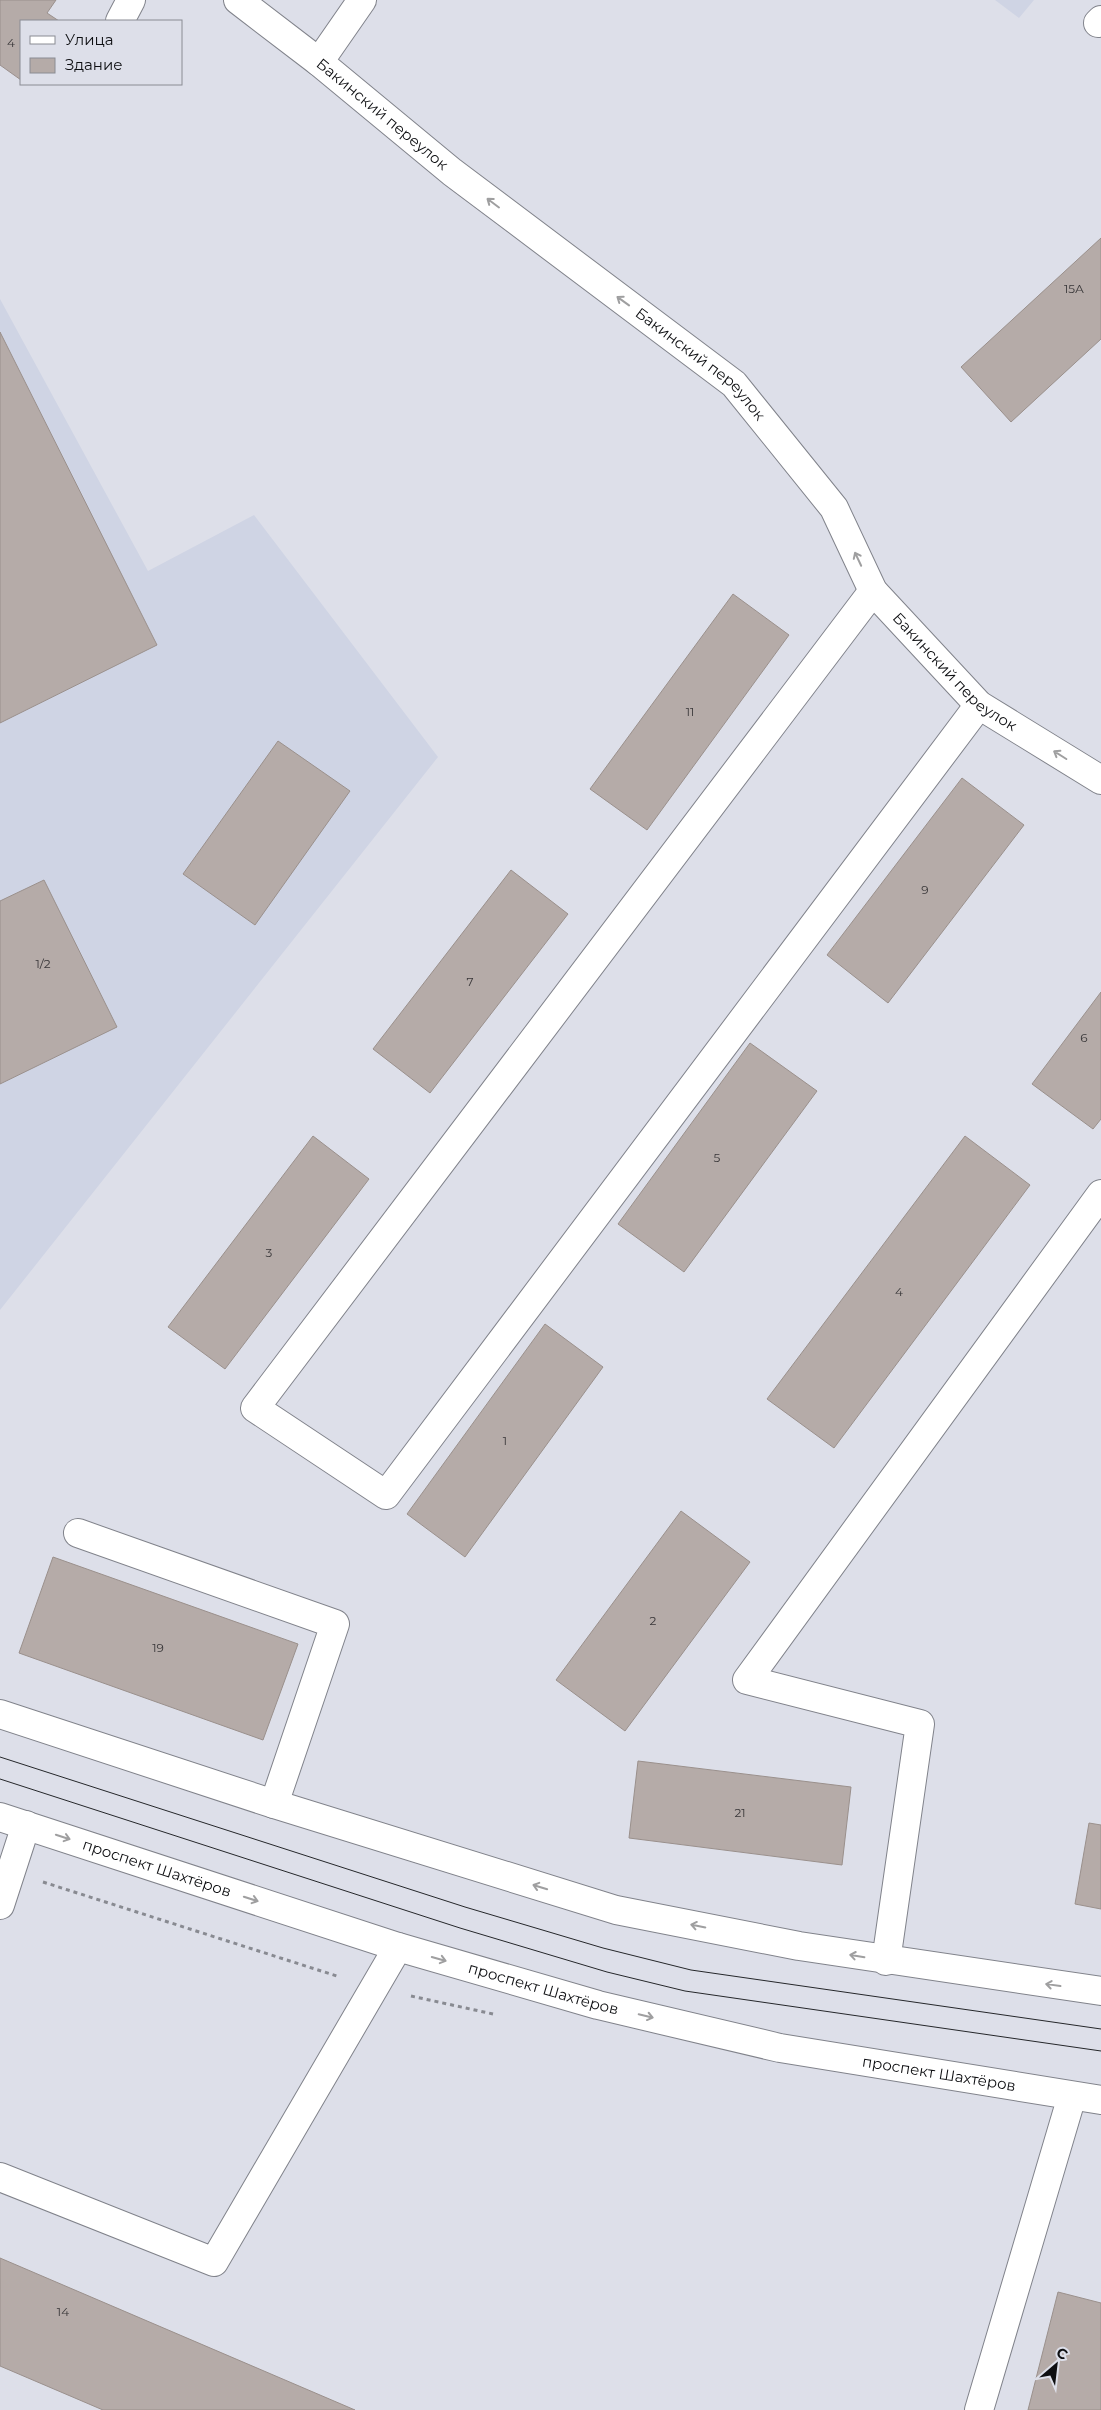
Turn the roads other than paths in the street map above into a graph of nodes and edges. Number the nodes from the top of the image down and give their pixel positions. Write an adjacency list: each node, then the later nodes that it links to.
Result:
1 (132, 0): 4 (main road)
2 (238, 0): 5 (main road, Бакинский переулок)
3 (362, 0): 5 (main road)
4 (121, 20)
5 (319, 62): 6 (main road, Бакинский переулок, one-way to 5)
6 (873, 591): 7 (main road, Бакинский переулок); 7 (main road)
7 (979, 705): 8 (main road, Бакинский переулок, one-way to 7)
8 (1101, 780)
9 (1101, 1194): 17 (main road)
10 (78, 1533): 12 (main road)
11 (0, 1714): 12 (main road)
12 (274, 1804): 17 (main road, one-way to 12)
13 (0, 1817): 14 (main road, проспект Шахтёров)
14 (26, 1825): 15 (main road); 16 (main road, проспект Шахтёров, one-way to 16)
15 (0, 1905)
16 (398, 1947): 19 (main road, проспект Шахтёров, one-way to 19); 21 (main road)
17 (886, 1960): 18 (main road, one-way to 17)
18 (1101, 1992)
19 (1072, 2096): 20 (main road, проспект Шахтёров); 22 (main road)
20 (1101, 2100)
21 (0, 2177)
22 (979, 2410)

